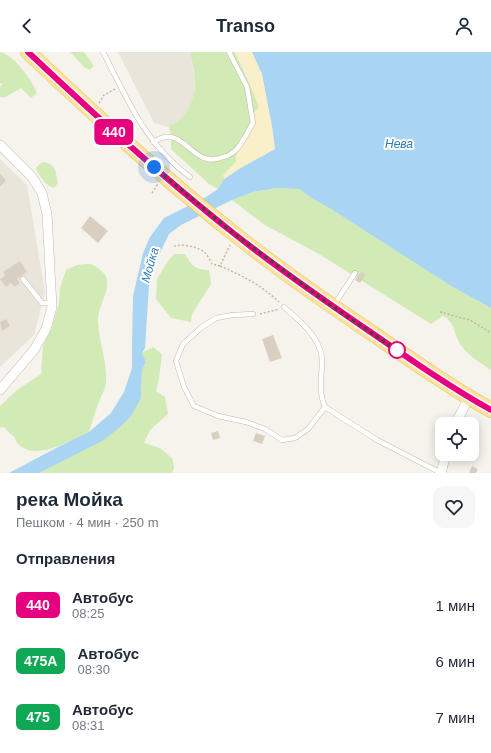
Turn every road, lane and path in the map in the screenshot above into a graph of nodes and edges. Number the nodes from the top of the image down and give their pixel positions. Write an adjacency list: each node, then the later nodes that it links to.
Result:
1 (28, 52): 5 (main road)
2 (103, 52): 4 (lane)
3 (228, 52): 6 (lane)
4 (120, 87): 5 (path); 6 (lane)
5 (93, 113): 9 (main road)
6 (153, 142): 8 (lane)
7 (0, 145): 16 (street)
8 (190, 177)
9 (166, 183): 10 (path); 11 (main road)
10 (152, 193)
11 (232, 237): 13 (path); 18 (main road)
12 (174, 246): 13 (path)
13 (220, 266): 17 (path)
14 (355, 274): 18 (lane)
15 (23, 279): 16 (lane)
16 (52, 303): 22 (street)
17 (284, 307): 20 (path); 24 (lane)
18 (333, 307): 23 (main road)
19 (440, 312): 21 (path)
20 (253, 314): 24 (lane)
21 (491, 333)
22 (0, 390)
23 (469, 398): 25 (main road); 26 (street)
24 (325, 407): 28 (lane)
25 (491, 410)
26 (459, 417)
27 (444, 461): 28 (street)
28 (441, 473)

